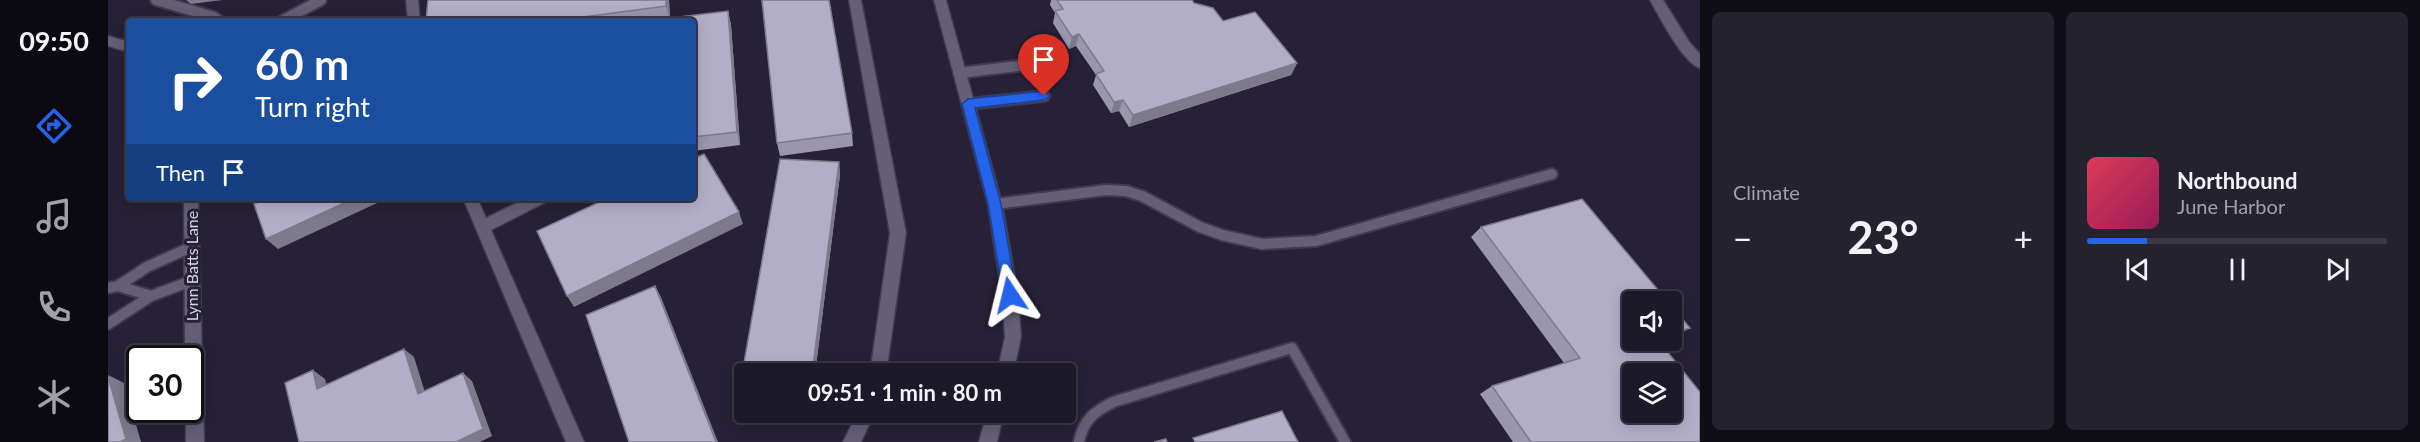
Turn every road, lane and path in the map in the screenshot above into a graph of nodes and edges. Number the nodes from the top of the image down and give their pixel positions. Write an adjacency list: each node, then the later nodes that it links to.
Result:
1 (156, 0): 7 (lane)
2 (321, 0): 8 (lane)
3 (412, 0): 9 (street)
4 (855, 0): 28 (street)
5 (940, 0): 14 (street)
6 (1656, 0): 12 (street)
7 (215, 18)
8 (288, 18)
9 (414, 18)
10 (108, 41): 11 (street)
11 (126, 46)
12 (1700, 63)
13 (1034, 64): 14 (lane)
14 (959, 73): 16 (street)
15 (1044, 96): 16 (lane)
16 (968, 104): 21 (street)
17 (1552, 174): 21 (lane)
18 (191, 201): 23 (street, Lynn Batts Lane)
19 (471, 201): 22 (street)
20 (535, 201): 22 (street)
21 (995, 204): 29 (street)
22 (482, 226): 33 (street)
23 (191, 247): 24 (street, Lynn Batts Lane); 25 (lane)
24 (191, 281): 26 (lane); 32 (street, Lynn Batts Lane)
25 (113, 287): 26 (lane)
26 (151, 296): 27 (lane)
27 (108, 324)
28 (880, 363)
29 (1007, 363)
30 (862, 423): 34 (street)
31 (993, 423): 35 (street)
32 (195, 442)
33 (575, 442)
34 (852, 442)
35 (988, 442)
36 (1079, 442): 37 (lane)
37 (1345, 442)

